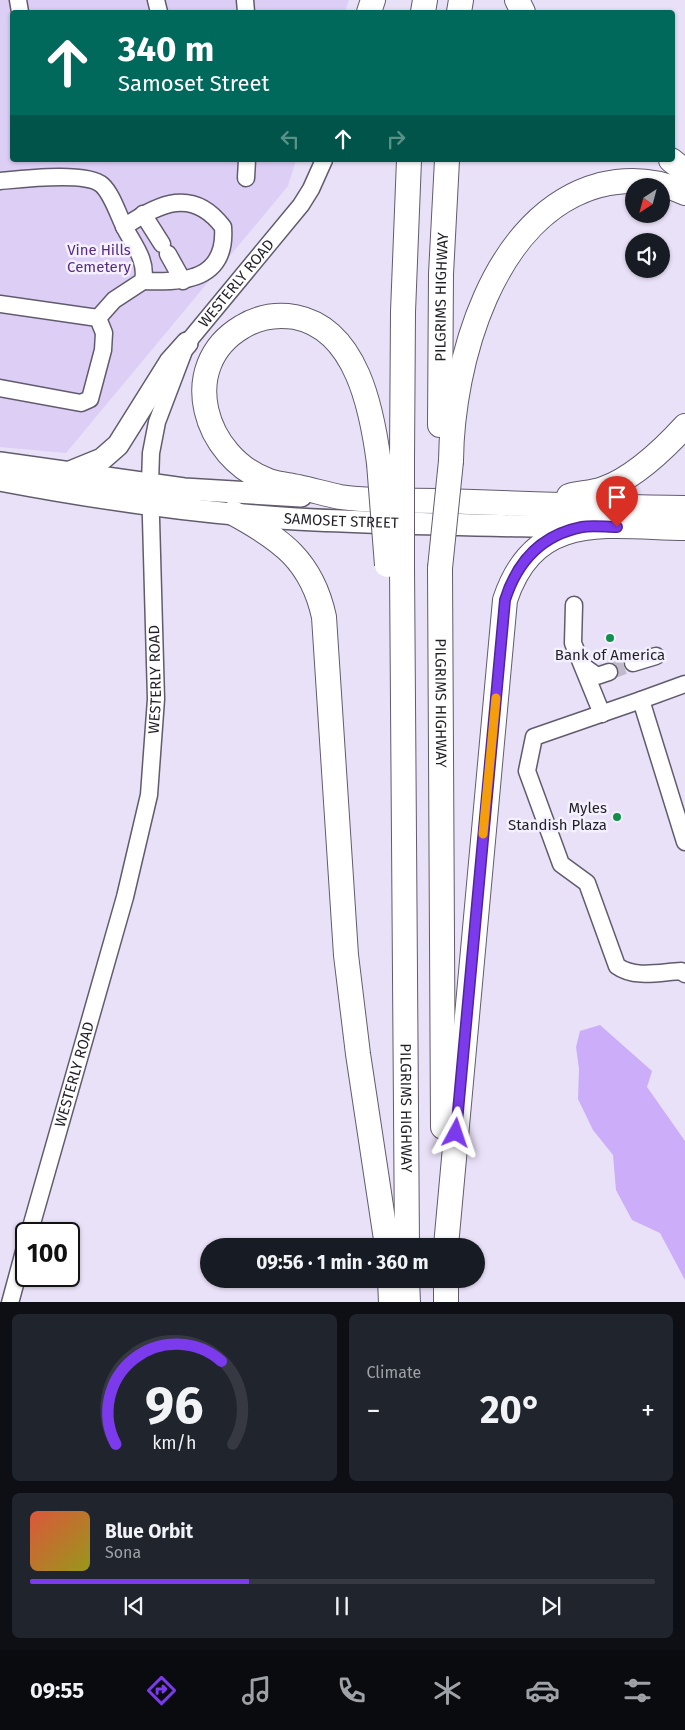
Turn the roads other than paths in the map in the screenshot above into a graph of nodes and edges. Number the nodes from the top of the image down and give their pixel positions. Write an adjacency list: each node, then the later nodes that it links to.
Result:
1 (247, 162): 7 (street)
2 (323, 162): 16 (street, WESTERLY ROAD)
3 (410, 162): 30 (highway, bridge)
4 (447, 162): 19 (highway, PILGRIMS HIGHWAY)
5 (674, 162): 6 (highway)
6 (685, 171)
7 (246, 178)
8 (0, 180): 11 (street)
9 (685, 193): 19 (highway)
10 (143, 214): 11 (street); 13 (street); 13 (street)
11 (124, 227): 12 (street)
12 (143, 281): 13 (street); 15 (street)
13 (183, 281)
14 (0, 304): 15 (street)
15 (98, 318): 17 (street)
16 (188, 343): 21 (main road); 23 (street, WESTERLY ROAD)
17 (0, 388)
18 (685, 426): 25 (highway)
19 (445, 462): 44 (highway, PILGRIMS HIGHWAY, bridge)
20 (0, 463): 21 (main road, SAMOSET STREET)
21 (67, 472): 23 (main road, SAMOSET STREET)
22 (0, 480): 23 (main road, SAMOSET STREET)
23 (150, 493): 24 (main road, SAMOSET STREET); 27 (main road, SAMOSET STREET); 41 (street, WESTERLY ROAD)
24 (342, 497): 25 (highway, SAMOSET STREET); 30 (highway, bridge)
25 (535, 504): 26 (highway, SAMOSET STREET)
26 (685, 508)
27 (233, 513): 28 (main road, SAMOSET STREET); 42 (highway)
28 (582, 527): 29 (highway, SAMOSET STREET); 45 (highway)
29 (685, 528)
30 (395, 566): 43 (highway, PILGRIMS HIGHWAY)
31 (574, 605): 34 (street)
32 (656, 656): 33 (street)
33 (634, 663)
34 (583, 666): 35 (street); 38 (street)
35 (608, 672)
36 (685, 684): 37 (street)
37 (641, 700): 38 (street); 39 (street)
38 (602, 714): 40 (street)
39 (685, 842)
40 (685, 974)
41 (32, 1222)
42 (386, 1238)
43 (407, 1238)
44 (445, 1238)
45 (446, 1238)
46 (15, 1284): 50 (street)
47 (390, 1288): 51 (highway)
48 (407, 1288): 52 (highway)
49 (446, 1288): 53 (highway)
50 (10, 1302)
51 (391, 1302)
52 (408, 1302)
53 (446, 1302)

